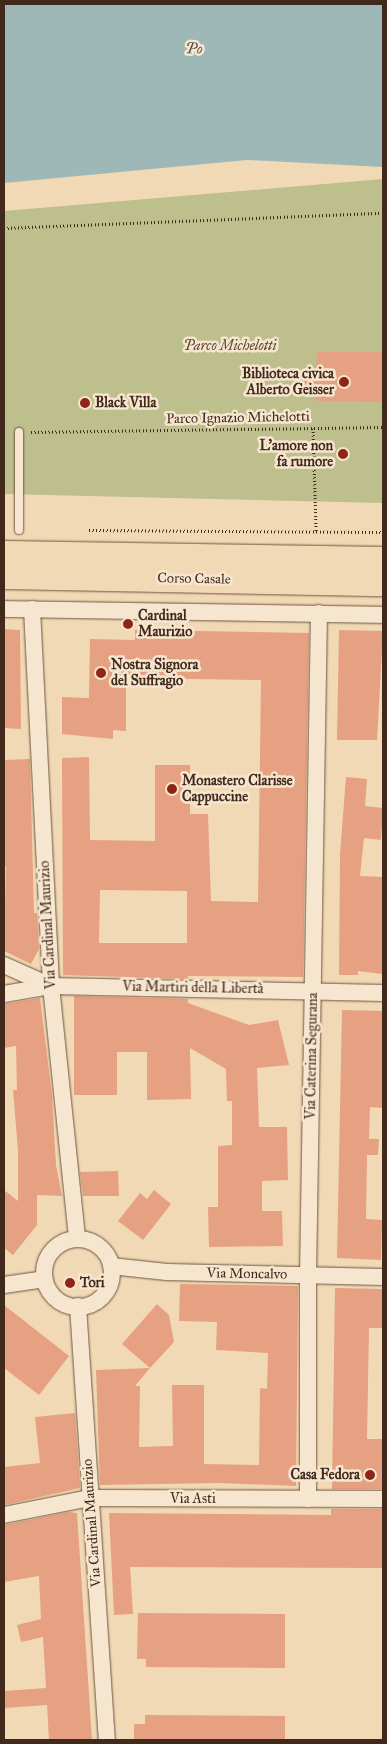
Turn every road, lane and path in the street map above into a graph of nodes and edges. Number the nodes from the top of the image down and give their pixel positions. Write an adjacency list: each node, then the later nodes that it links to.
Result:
1 (383, 213): 2 (path)
2 (4, 228)
3 (383, 427): 4 (path, Parco Ignazio Michelotti)
4 (313, 428): 5 (path, Parco Ignazio Michelotti); 8 (path)
5 (19, 432): 6 (lane)
6 (20, 530)
7 (79, 530): 8 (path)
8 (316, 532): 9 (path)
9 (383, 532)
10 (4, 553): 11 (main road, Corso Casale)
11 (383, 559)
12 (4, 576): 13 (main road, Corso Casale)
13 (383, 583)
14 (4, 609): 15 (street)
15 (32, 609): 16 (street); 19 (street, Via Cardinal Maurizio)
16 (319, 613): 17 (street); 20 (street, Via Caterina Segurana)
17 (383, 615)
18 (4, 965): 19 (street)
19 (51, 986): 20 (street, Via Martiri della Libertà); 22 (street, Via Martiri della Libertà); 23 (street, Via Cardinal Maurizio)
20 (314, 991): 21 (street, Via Martiri della Libertà); 25 (street, Via Caterina Segurana)
21 (383, 993)
22 (4, 994)
23 (77, 1240): 24 (street); 27 (street)
24 (111, 1266): 25 (street, Via Moncalvo); 29 (street)
25 (308, 1275): 26 (street, Via Moncalvo); 31 (street, Via Caterina Segurana)
26 (383, 1277)
27 (45, 1279): 28 (street); 29 (street)
28 (4, 1286)
29 (78, 1306): 30 (street, Via Cardinal Maurizio)
30 (90, 1498): 31 (street, Via Asti); 33 (street, Via Asti); 34 (street, Via Cardinal Maurizio)
31 (308, 1499): 32 (street, Via Asti)
32 (383, 1499)
33 (4, 1515)
34 (107, 1740)

